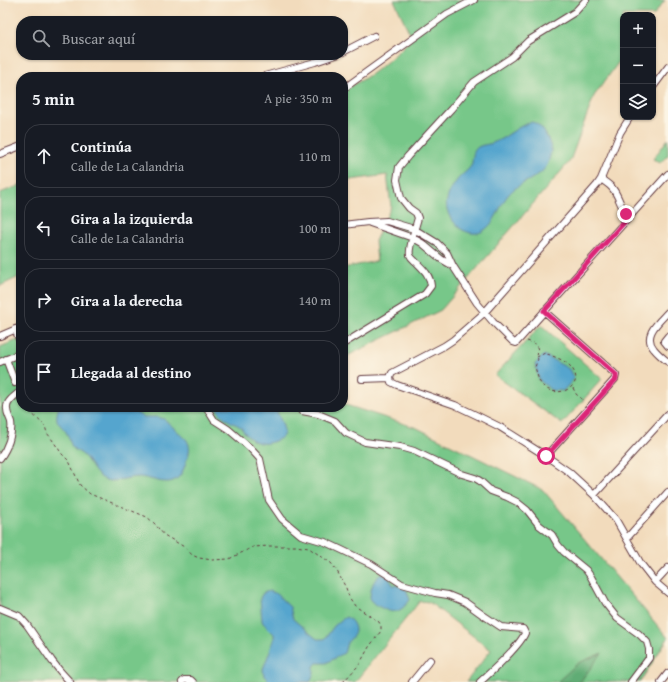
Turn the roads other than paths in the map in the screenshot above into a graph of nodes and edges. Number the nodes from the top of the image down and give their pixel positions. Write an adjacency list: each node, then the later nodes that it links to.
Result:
1 (474, 0): 9 (street)
2 (586, 0): 18 (street)
3 (374, 36): 4 (street)
4 (348, 49)
5 (321, 60): 7 (street)
6 (668, 67): 8 (street)
7 (279, 72)
8 (655, 84)
9 (348, 85)
10 (628, 120): 14 (street)
11 (16, 148): 12 (street)
12 (0, 154)
13 (668, 174): 15 (street)
14 (601, 178): 15 (street); 23 (street)
15 (629, 217): 21 (street)
16 (368, 222): 17 (street); 18 (street); 19 (street)
17 (348, 224)
18 (414, 230): 19 (street); 20 (street)
19 (413, 238): 20 (street); 27 (street)
20 (453, 266): 23 (street)
21 (544, 311): 23 (street); 39 (street)
22 (668, 312): 31 (street)
23 (484, 313): 32 (street)
24 (16, 329): 25 (street)
25 (0, 336)
26 (668, 336): 28 (street)
27 (348, 341)
28 (668, 346)
29 (16, 355): 30 (street)
30 (3, 360): 34 (street)
31 (668, 362)
32 (390, 378): 33 (street); 39 (street)
33 (362, 379)
34 (15, 383)
35 (16, 395): 40 (street)
36 (208, 412): 54 (street)
37 (307, 412): 55 (street)
38 (668, 414): 42 (street)
39 (546, 456): 42 (street)
40 (0, 458)
41 (668, 492): 43 (street)
42 (594, 495): 43 (street)
43 (627, 538): 45 (street)
44 (668, 568): 45 (street)
45 (655, 582): 46 (street)
46 (668, 593)
47 (0, 608): 50 (street)
48 (430, 660): 53 (street)
49 (668, 673): 56 (street)
50 (70, 682)
51 (182, 682): 52 (street)
52 (193, 682)
53 (412, 682)
54 (480, 682)
55 (631, 682)
56 (661, 682)

